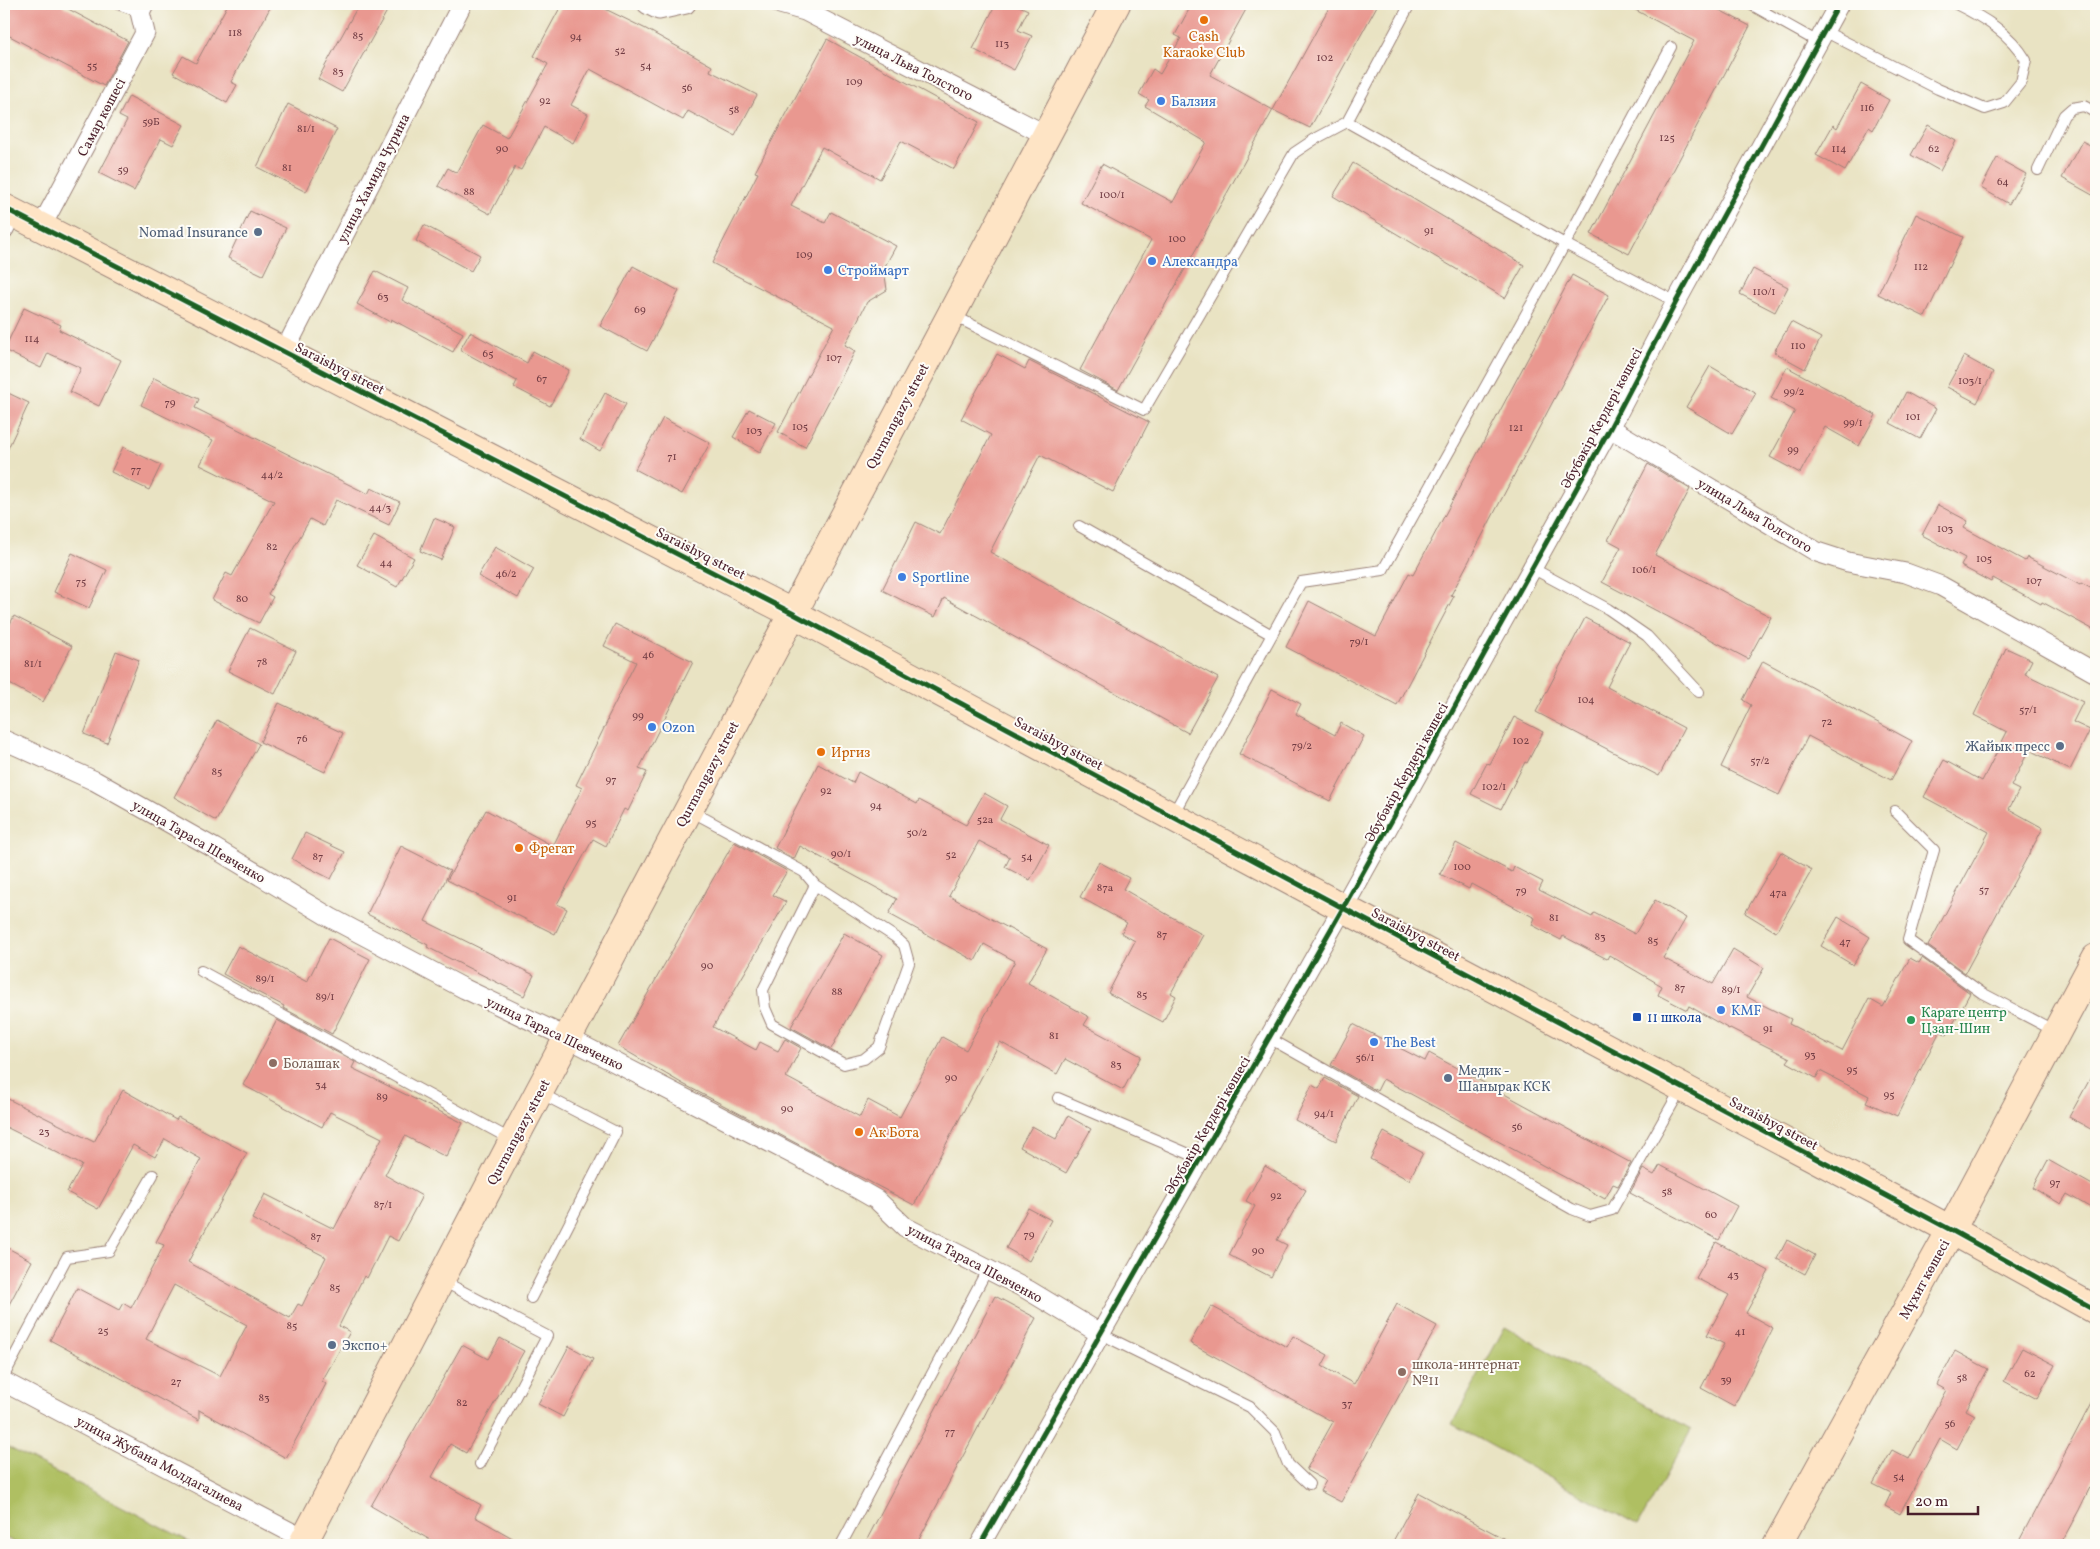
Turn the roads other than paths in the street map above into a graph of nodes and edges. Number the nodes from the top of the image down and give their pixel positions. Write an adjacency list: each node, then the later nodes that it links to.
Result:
1 (118, 4): 11 (lane)
2 (462, 4): 23 (street, улица Хамида Чурина)
3 (647, 4): 4 (street)
4 (686, 4)
5 (780, 4): 16 (street, улица Льва Толстого)
6 (1116, 4): 16 (street, Qurmangazy street)
7 (1410, 4): 15 (lane)
8 (1750, 4): 12 (lane)
9 (1839, 4): 12 (street, Әбубәкір Кердері көшесі)
10 (1956, 4): 12 (lane)
11 (142, 8): 19 (street, Самар көшесі)
12 (1821, 36): 21 (street, Әбубәкір Кердері көшесі)
13 (1671, 48): 20 (lane)
14 (2096, 113): 17 (lane)
15 (1348, 122): 20 (lane); 22 (lane)
16 (1046, 135): 22 (street, Qurmangazy street)
17 (2038, 170)
18 (7, 217): 19 (street, Saraishyq street)
19 (41, 227): 23 (street, Saraishyq street)
20 (1566, 244): 21 (lane); 28 (lane)
21 (1676, 302): 24 (street, Әбубәкір Кердері көшесі)
22 (951, 314): 27 (street, Qurmangazy street)
23 (284, 352): 27 (street, Saraishyq street)
24 (1610, 428): 26 (street, Әбубәкір Кердері көшесі); 29 (street, улица Льва Толстого)
25 (1079, 526): 28 (lane)
26 (1532, 568): 30 (lane); 36 (street, Әбубәкір Кердері көшесі)
27 (792, 613): 32 (street, Qurmangazy street); 34 (street, Saraishyq street)
28 (1272, 636): 34 (lane)
29 (2096, 673)
30 (1699, 692)
31 (4, 740): 40 (street, улица Тараса Шевченко)
32 (688, 810): 35 (lane); 40 (street, Qurmangazy street)
33 (1895, 811): 39 (lane)
34 (1172, 816): 36 (street, Saraishyq street)
35 (815, 886): 35 (lane)
36 (1343, 908): 41 (street, Әбубәкір Кердері көшесі); 42 (street, Saraishyq street)
37 (2096, 958): 39 (street, Мұхит көшесі)
38 (201, 971): 45 (lane)
39 (2058, 1032): 48 (street, Мұхит көшесі)
40 (568, 1038): 43 (street, Qurmangazy street); 49 (street, улица Тараса Шевченко)
41 (1270, 1038): 42 (lane); 46 (street, Әбубәкір Кердері көшесі)
42 (1682, 1088): 48 (street, Saraishyq street)
43 (539, 1092): 45 (street, Qurmangazy street); 51 (lane)
44 (1058, 1098): 46 (lane)
45 (513, 1141): 50 (street, Qurmangazy street)
46 (1201, 1158): 53 (street, Әбубәкір Кердері көшесі)
47 (153, 1175): 54 (lane)
48 (1951, 1230): 52 (street, Saraishyq street); 61 (street, Мұхит көшесі)
49 (987, 1270): 53 (street, улица Тараса Шевченко); 59 (lane)
50 (440, 1280): 56 (lane); 58 (street, Qurmangazy street)
51 (531, 1298)
52 (2096, 1310)
53 (1101, 1334): 57 (lane); 60 (street, Әбубәкір Кердері көшесі)
54 (4, 1376)
55 (4, 1382): 58 (street, улица Жубана Молдагалиева)
56 (480, 1464)
57 (1309, 1484)
58 (307, 1543)
59 (840, 1545)
60 (980, 1545)
61 (1777, 1545)

